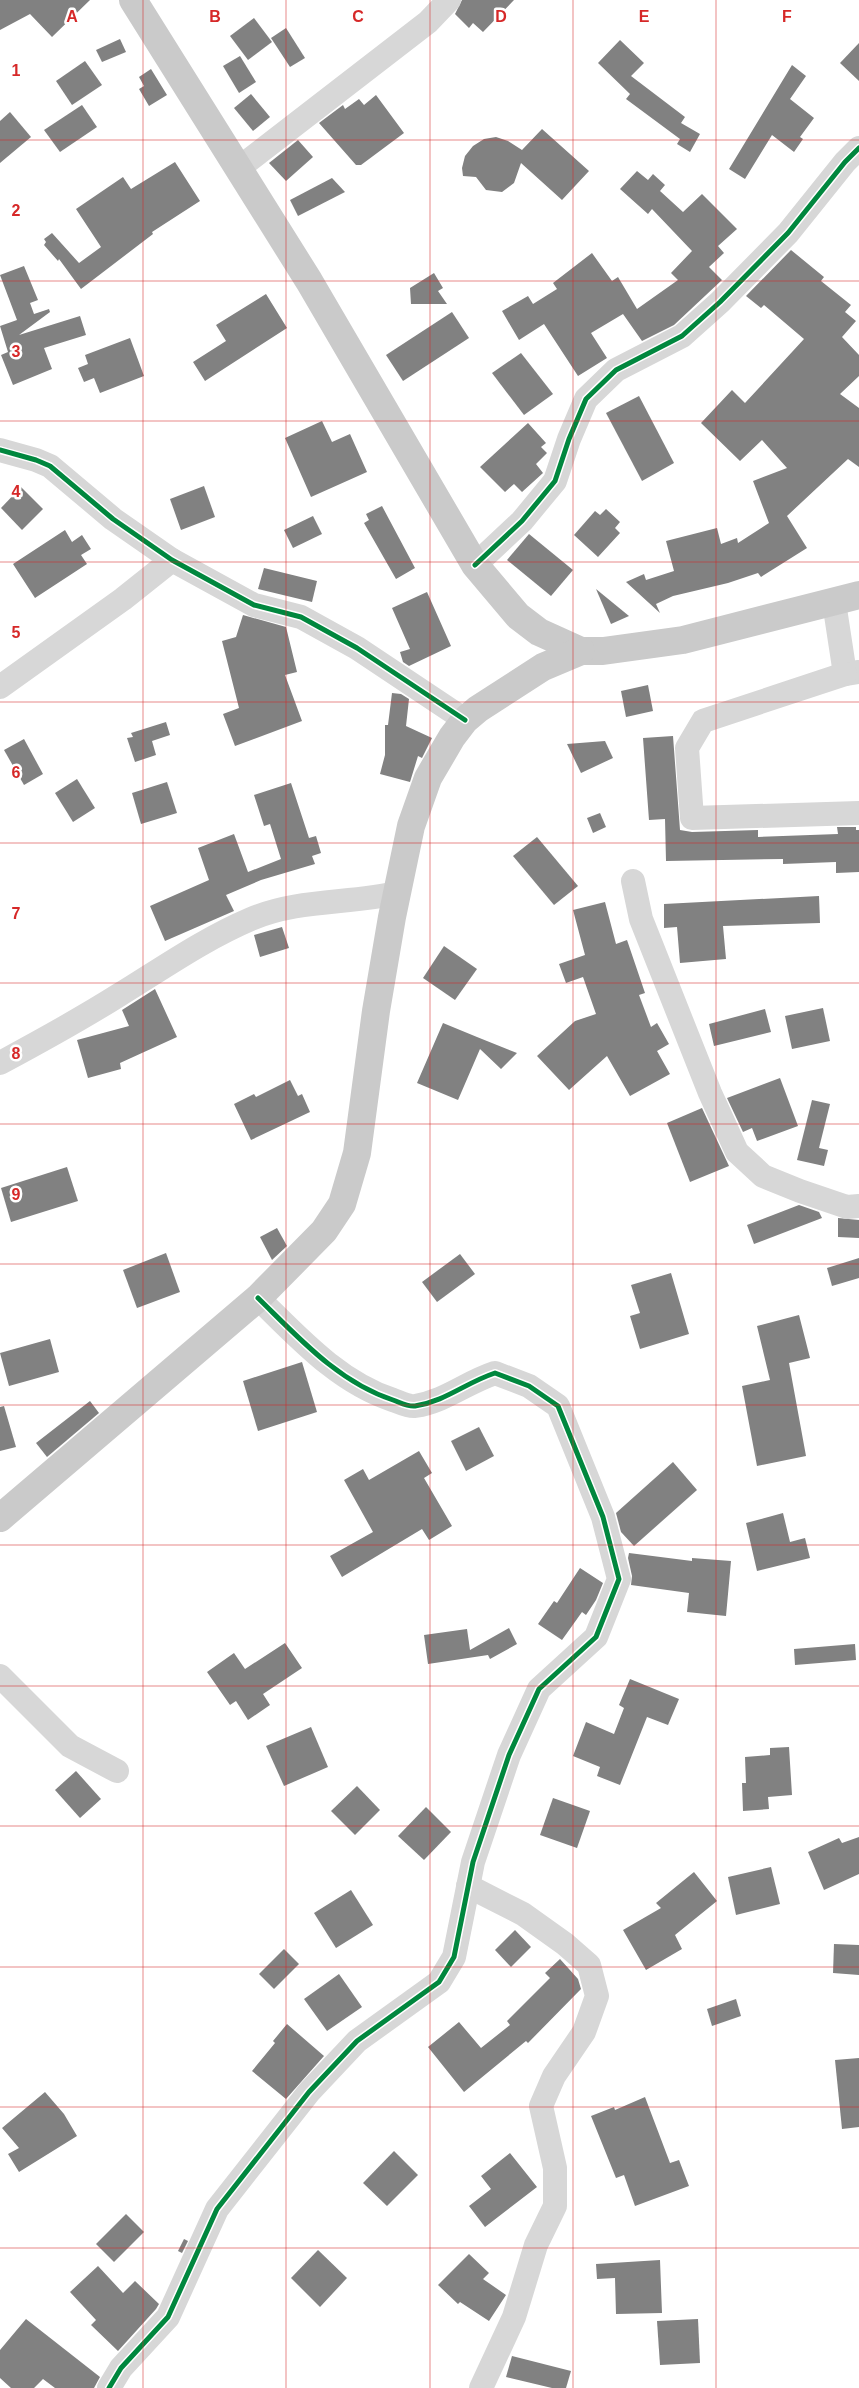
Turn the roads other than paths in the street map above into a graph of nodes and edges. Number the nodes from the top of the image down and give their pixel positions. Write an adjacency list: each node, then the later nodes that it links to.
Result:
1 (133, 0): 4 (main road)
2 (449, 0): 4 (street)
3 (859, 148): 7 (street)
4 (238, 168): 7 (main road)
5 (0, 450): 6 (street)
6 (172, 560): 11 (street); 12 (street)
7 (475, 565): 9 (main road)
8 (846, 598): 9 (main road); 10 (street)
9 (581, 651): 12 (main road)
10 (852, 673): 13 (street)
11 (0, 687)
12 (465, 720): 15 (main road)
13 (859, 813)
14 (633, 881): 17 (street)
15 (397, 893): 16 (street); 18 (main road)
16 (0, 1062)
17 (859, 1206)
18 (258, 1298): 19 (main road); 22 (street)
19 (0, 1518)
20 (0, 1676): 21 (street)
21 (117, 1771)
22 (468, 1886): 23 (street); 24 (street)
23 (109, 2388)
24 (481, 2388)

